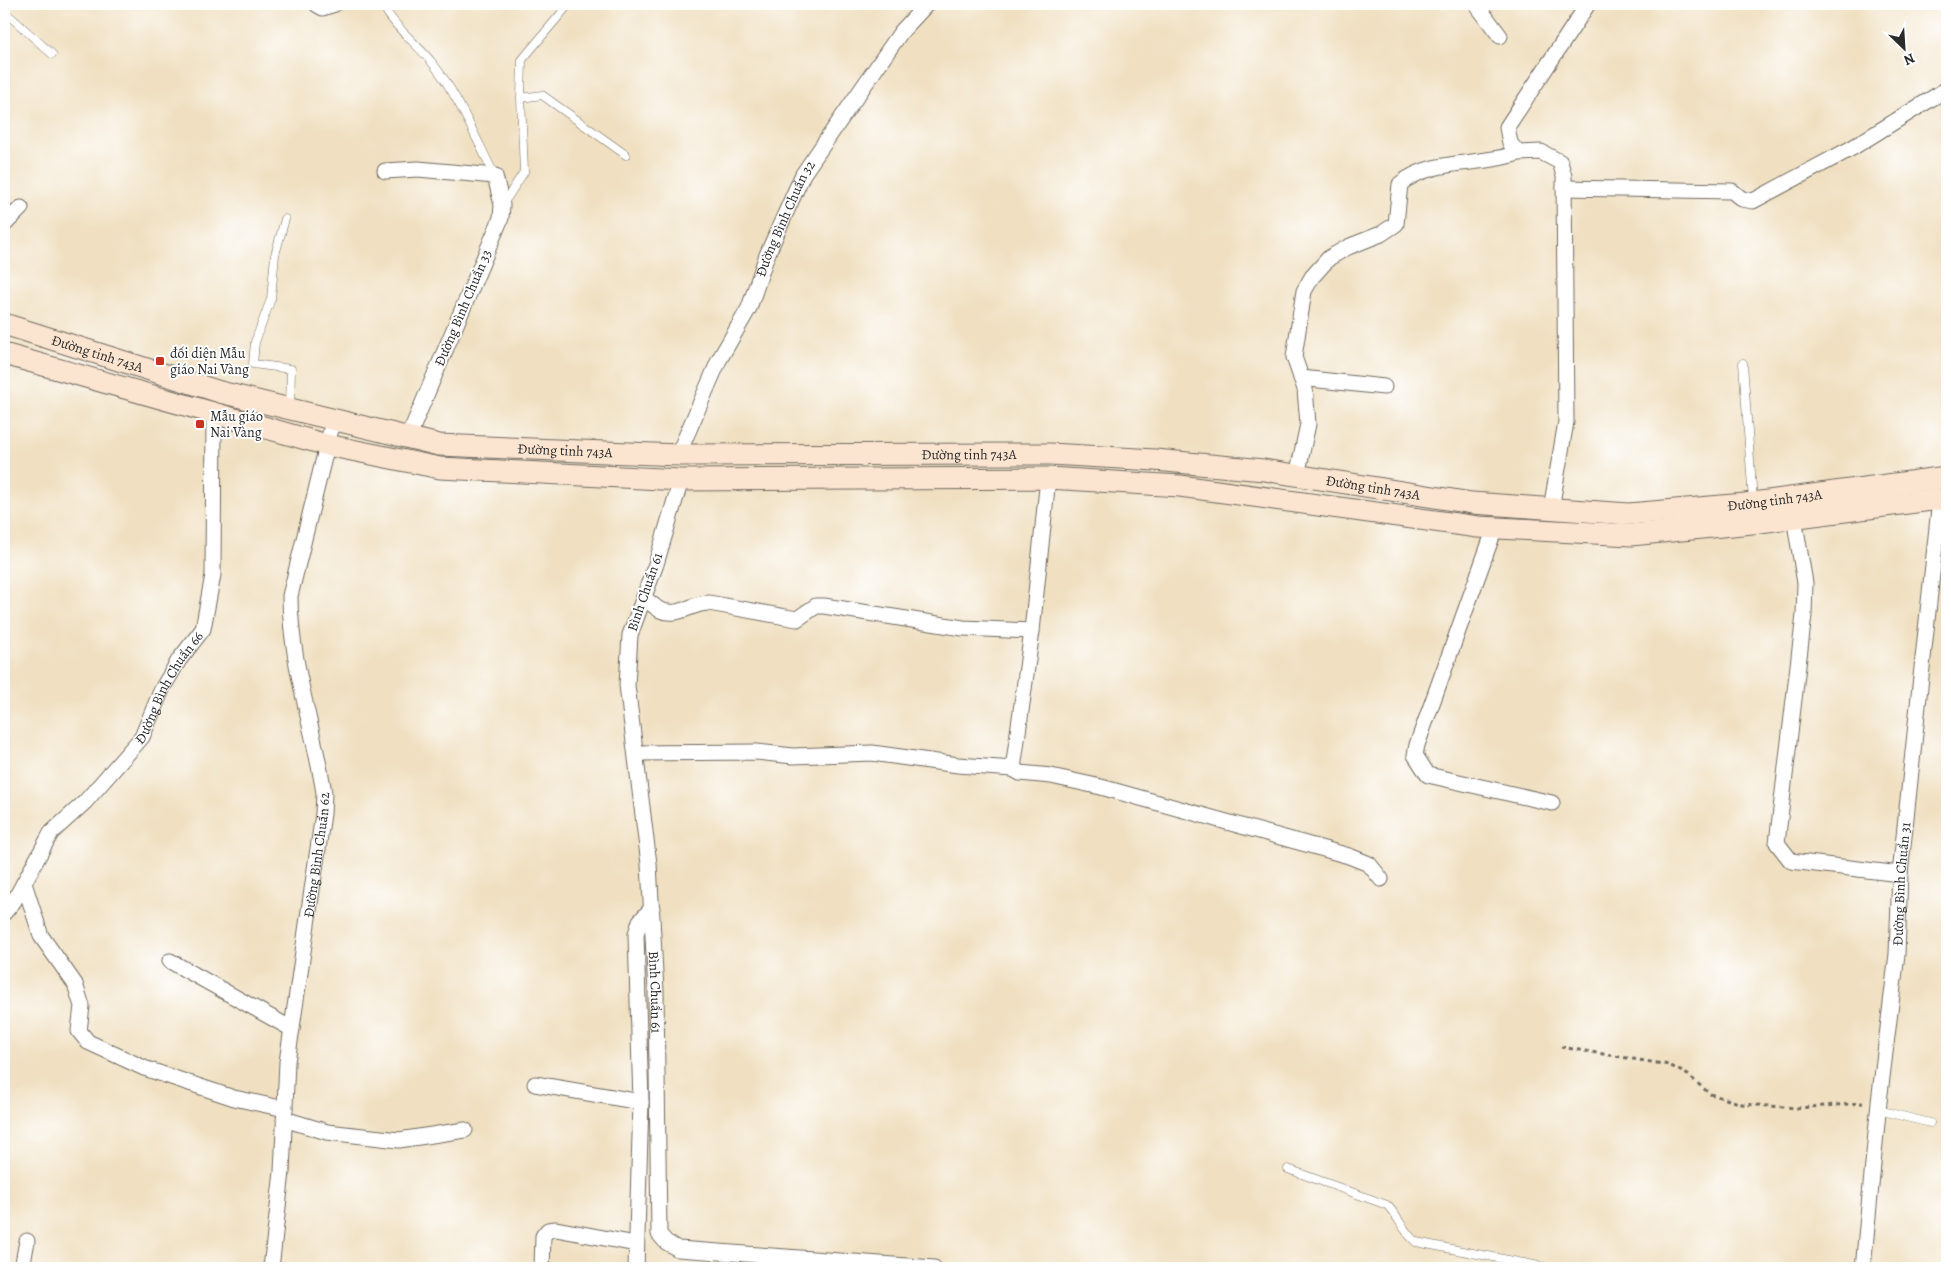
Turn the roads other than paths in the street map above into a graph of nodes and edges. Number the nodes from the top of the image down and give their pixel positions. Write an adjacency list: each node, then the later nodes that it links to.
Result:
1 (316, 4): 2 (street)
2 (335, 4)
3 (382, 4): 16 (lane)
4 (568, 4): 12 (lane)
5 (927, 4): 32 (street, Đường Bình Chuẩn 32)
6 (1476, 4): 9 (street)
7 (1588, 4): 13 (street)
8 (4, 11): 10 (lane)
9 (1500, 36)
10 (52, 54)
11 (1947, 90): 17 (street)
12 (521, 98): 14 (lane); 18 (lane)
13 (1518, 153): 17 (street); 25 (street)
14 (626, 155)
15 (386, 171): 16 (street)
16 (496, 176): 18 (street, Đường Bình Chuẩn 33)
17 (1564, 188): 39 (street)
18 (502, 206): 30 (street, Đường Bình Chuẩn 33)
19 (21, 208): 21 (street)
20 (285, 219): 27 (lane)
21 (4, 225)
22 (4, 324): 27 (main road, Đường tỉnh 743A)
23 (4, 354): 28 (main road, Đường tỉnh 743A)
24 (1743, 363): 38 (lane)
25 (1301, 378): 26 (street); 33 (street)
26 (1384, 387)
27 (290, 410): 29 (main road, Đường tỉnh 743A)
28 (214, 415): 31 (main road, Đường tỉnh 743A); 49 (street, Đường Bình Chuẩn 66)
29 (332, 421): 30 (main road, Đường tỉnh 743A); 31 (street, Đường Bình Chuẩn 62)
30 (408, 438): 32 (main road, Đường tỉnh 743A)
31 (327, 445): 36 (main road, Đường tỉnh 743A); 53 (street, Đường Bình Chuẩn 62)
32 (678, 455): 33 (main road, Đường tỉnh 743A)
33 (1297, 476): 39 (main road, Đường tỉnh 743A)
34 (1947, 477): 38 (main road, Đường tỉnh 743A)
35 (1048, 478): 36 (main road, Đường tỉnh 743A); 41 (main road, Đường tỉnh 743A); 43 (street)
36 (681, 480): 42 (street, Bình Chuẩn 61)
37 (1944, 498): 40 (main road, Đường tỉnh 743A); 47 (street, Đường Bình Chuẩn 31)
38 (1753, 503): 39 (main road, Đường tỉnh 743A)
39 (1551, 509)
40 (1794, 517): 41 (main road, Đường tỉnh 743A); 47 (street)
41 (1494, 528): 46 (street)
42 (644, 599): 43 (street); 44 (street, Bình Chuẩn 61)
43 (1032, 631): 45 (street)
44 (636, 753): 45 (street); 50 (street, Bình Chuẩn 61)
45 (1013, 769): 48 (street)
46 (1552, 803)
47 (1900, 874): 56 (street, Đường Bình Chuẩn 31)
48 (1381, 879)
49 (24, 883): 51 (street, Đường Bình Chuẩn 66); 57 (street)
50 (652, 908): 55 (street); 67 (street, Bình Chuẩn 61)
51 (4, 913)
52 (170, 961): 53 (street)
53 (292, 1029): 57 (street, Đường Bình Chuẩn 62)
54 (535, 1084): 55 (street)
55 (641, 1102): 62 (street)
56 (1879, 1106): 58 (lane); 69 (street, Đường Bình Chuẩn 31)
57 (284, 1114): 59 (street); 64 (street, Đường Bình Chuẩn 62)
58 (1930, 1123)
59 (465, 1130)
60 (1288, 1169): 68 (lane)
61 (27, 1241): 63 (street)
62 (636, 1244): 65 (street); 66 (street)
63 (22, 1268)
64 (271, 1268)
65 (542, 1268)
66 (636, 1268)
67 (934, 1268)
68 (1549, 1268)
69 (1863, 1268)

